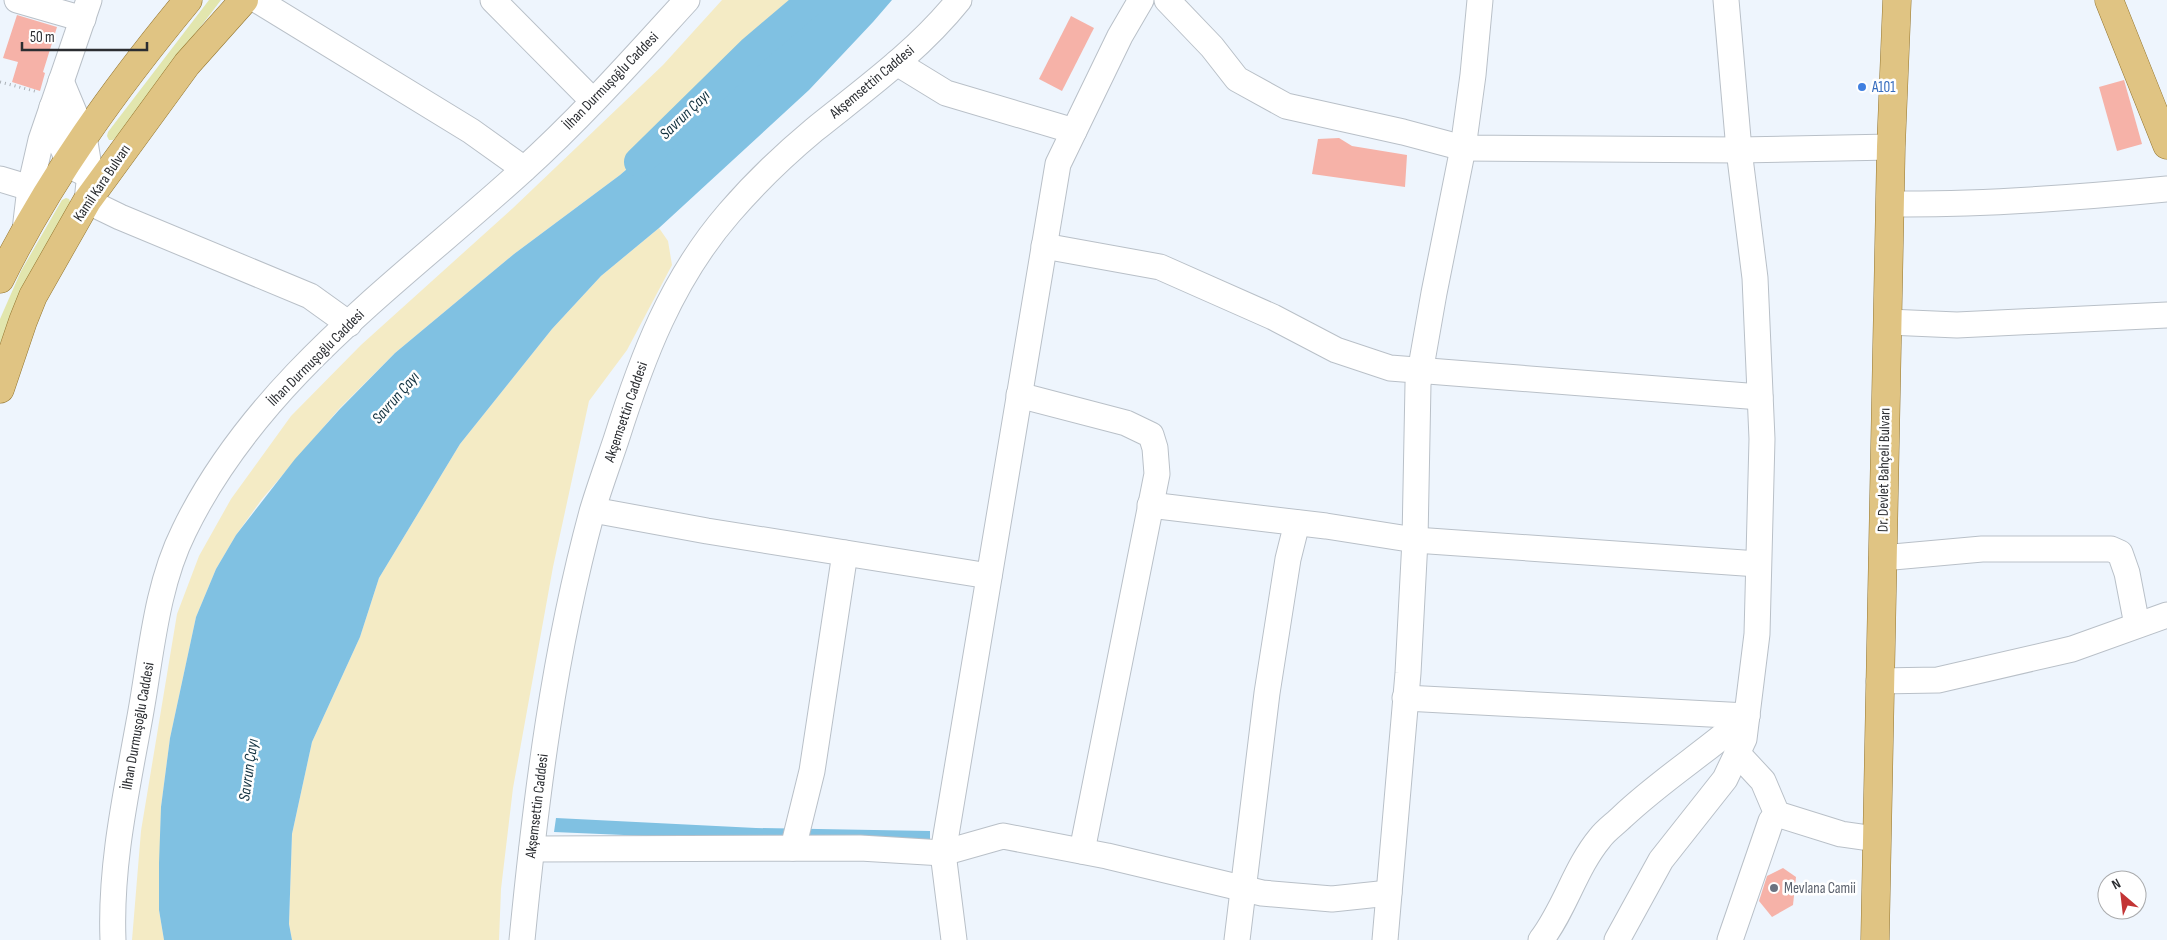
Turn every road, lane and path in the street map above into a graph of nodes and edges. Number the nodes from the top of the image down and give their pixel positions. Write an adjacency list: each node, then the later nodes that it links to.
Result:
1 (17, 0): 15 (street)
2 (188, 0): 22 (main road)
3 (244, 0): 27 (main road, Kamil Kara Bulvarı)
4 (257, 0): 29 (street)
5 (493, 0): 20 (street)
6 (687, 0): 20 (street, İlhan Durmuşoğlu Caddesi)
7 (959, 0): 16 (street, Akşemsettin Caddesi)
8 (1141, 0): 21 (street)
9 (1167, 0): 25 (street)
10 (1480, 0): 25 (street)
11 (1726, 0): 26 (street)
12 (1897, 0): 24 (main road, Dr. Devlet Bahçeli Bulvarı)
13 (2109, 0): 23 (main road)
14 (2128, 0): 18 (main road)
15 (86, 10): 19 (street)
16 (897, 63): 21 (street); 46 (street, Akşemsettin Caddesi)
17 (0, 82): 19 (path)
18 (2167, 93)
19 (56, 94): 22 (street); 28 (street); 31 (street)
20 (593, 101): 29 (street, İlhan Durmuşoğlu Caddesi)
21 (1074, 131): 36 (street)
22 (84, 136): 28 (main road)
23 (2167, 145)
24 (1891, 147): 26 (street); 34 (main road, Dr. Devlet Bahçeli Bulvarı)
25 (1463, 148): 26 (street); 41 (street)
26 (1740, 150): 44 (street)
27 (119, 155): 28 (street); 33 (main road, Kamil Kara Bulvarı)
28 (79, 167): 33 (street); 35 (main road)
29 (524, 169): 40 (street, İlhan Durmuşoğlu Caddesi)
30 (0, 178): 31 (street)
31 (30, 188): 35 (street)
32 (2167, 189): 34 (street)
33 (87, 202): 40 (street); 42 (main road, Kamil Kara Bulvarı)
34 (1891, 204): 39 (main road, Dr. Devlet Bahçeli Bulvarı)
35 (24, 234): 37 (main road)
36 (1044, 246): 41 (street); 43 (street)
37 (2, 269)
38 (2167, 315): 39 (street)
39 (1888, 322): 50 (main road, Dr. Devlet Bahçeli Bulvarı)
40 (348, 324): 67 (street, İlhan Durmuşoğlu Caddesi)
41 (1421, 369): 44 (street); 48 (street)
42 (0, 389)
43 (1018, 395): 45 (street); 52 (street)
44 (1760, 397): 51 (street)
45 (1150, 505): 47 (street); 63 (street)
46 (593, 510): 49 (street); 61 (street, Akşemsettin Caddesi)
47 (1296, 522): 48 (street); 65 (street)
48 (1415, 540): 51 (street); 56 (street)
49 (845, 553): 52 (street); 62 (street)
50 (1882, 558): 54 (street); 55 (main road, Dr. Devlet Bahçeli Bulvarı)
51 (1758, 564): 57 (street)
52 (989, 576): 64 (street)
53 (2167, 614): 54 (street)
54 (2137, 625): 55 (street)
55 (1879, 681): 60 (main road, Dr. Devlet Bahçeli Bulvarı)
56 (1406, 698): 57 (street); 66 (street)
57 (1747, 716): 58 (street); 72 (street)
58 (1737, 753): 59 (street); 73 (street)
59 (1777, 814): 60 (street); 74 (street)
60 (1876, 840): 75 (main road, Dr. Devlet Bahçeli Bulvarı)
61 (532, 848): 62 (street); 68 (street, Akşemsettin Caddesi)
62 (793, 848): 64 (street)
63 (1082, 851): 64 (street); 65 (street)
64 (943, 853): 69 (street)
65 (1244, 888): 66 (street); 70 (street)
66 (1389, 894): 71 (street)
67 (114, 940)
68 (522, 940)
69 (954, 940)
70 (1237, 940)
71 (1385, 940)
72 (1541, 940)
73 (1617, 940)
74 (1730, 940)
75 (1874, 940)

